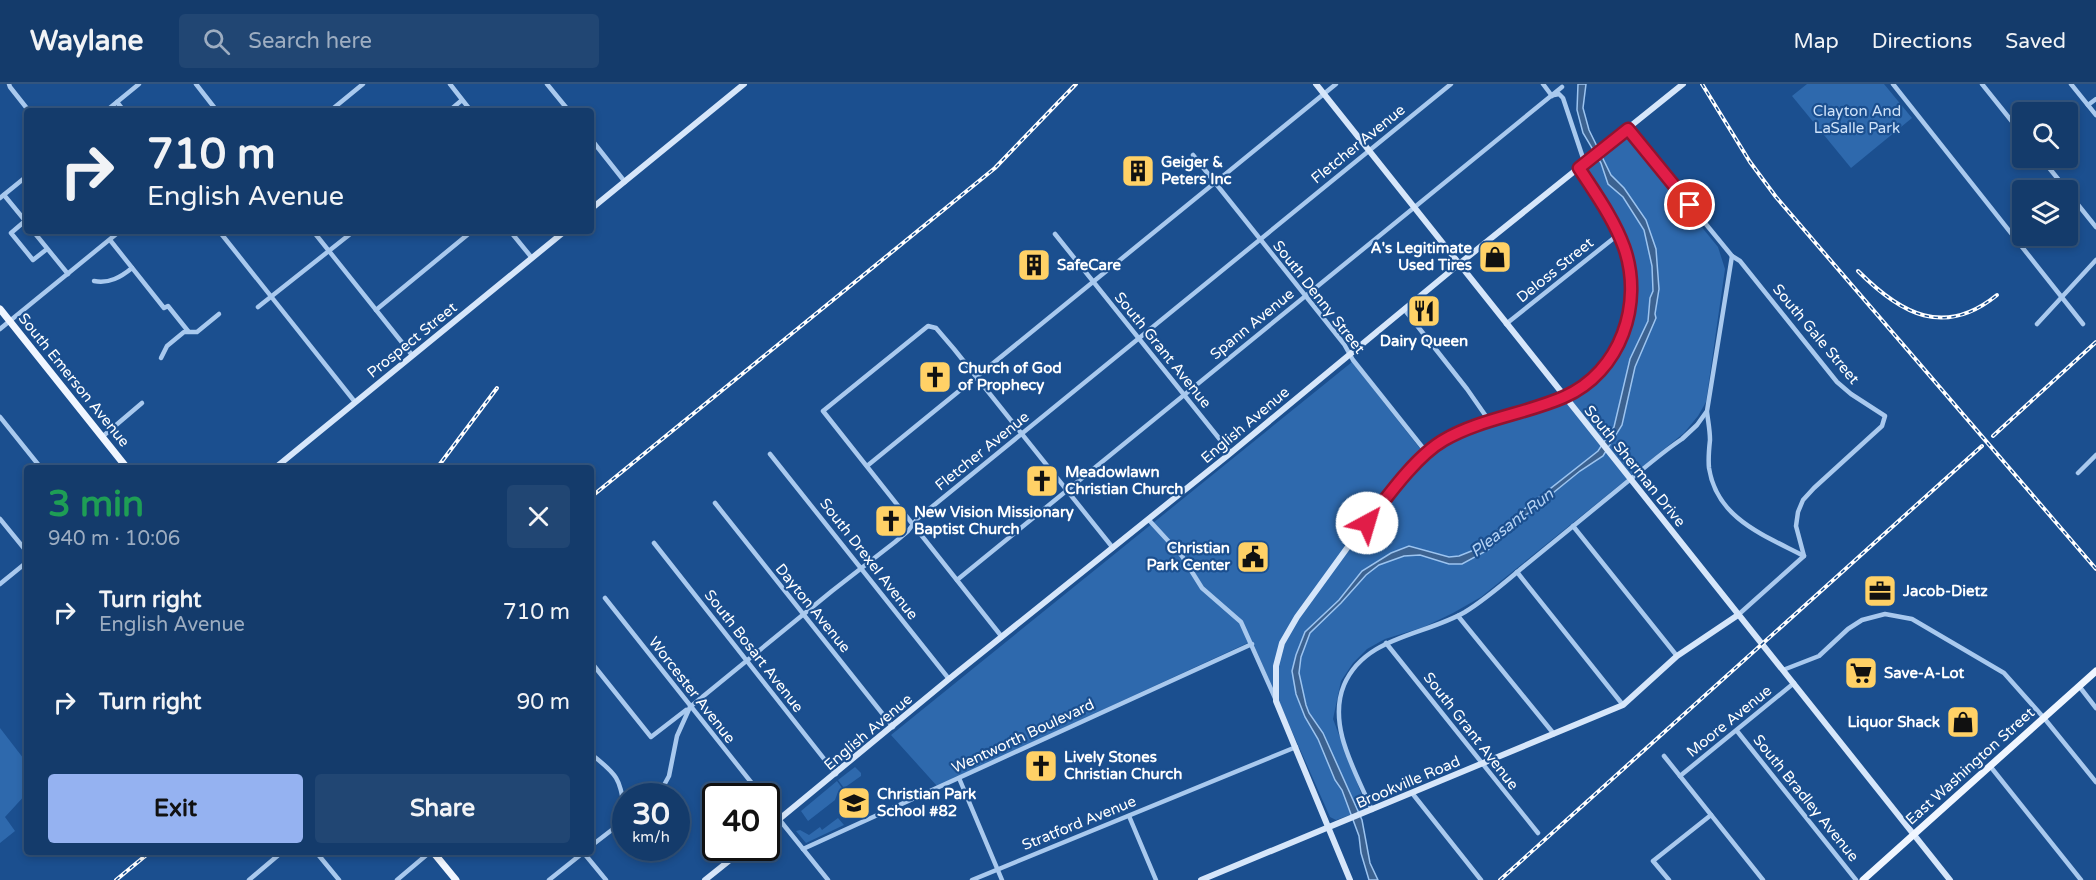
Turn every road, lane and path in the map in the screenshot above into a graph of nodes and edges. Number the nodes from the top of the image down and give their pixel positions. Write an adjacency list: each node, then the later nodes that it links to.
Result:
1 (9, 84): 25 (street)
2 (139, 84): 23 (street)
3 (196, 84): 28 (street)
4 (363, 84): 29 (street)
5 (450, 84): 22 (street)
6 (547, 84): 32 (street)
7 (744, 84): 44 (main road)
8 (1316, 84): 19 (main road, South Sherman Drive)
9 (1336, 84): 19 (street)
10 (1451, 84): 37 (street, Fletcher Avenue)
11 (1543, 84): 20 (street)
12 (1683, 84): 35 (main road, English Avenue)
13 (1893, 84): 18 (street)
14 (1905, 84): 18 (street)
15 (1982, 84): 34 (street)
16 (2072, 84): 24 (street)
17 (1562, 87): 20 (street, Spann Avenue)
18 (1898, 90): 77 (street)
19 (1324, 94): 37 (main road, South Sherman Drive); 45 (street)
20 (1552, 96): 39 (street); 49 (street, Spann Avenue)
21 (2096, 99): 24 (street)
22 (462, 100): 30 (street); 31 (street)
23 (117, 102): 26 (street); 27 (street)
24 (2088, 105): 33 (street)
25 (27, 108)
26 (110, 108)
27 (122, 108)
28 (215, 108)
29 (334, 108)
30 (453, 108)
31 (469, 108)
32 (566, 108)
33 (2096, 115)
34 (2012, 122)
35 (1628, 129): 39 (main road, English Avenue); 67 (street, South Gale Street)
36 (594, 143): 44 (street)
37 (1368, 151): 49 (main road, South Sherman Drive); 63 (street, Fletcher Avenue)
38 (1193, 155): 45 (street, South Denny Street)
39 (1588, 161): 40 (main road, English Avenue)
40 (1579, 168): 62 (street); 70 (main road, English Avenue)
41 (2049, 168): 43 (street)
42 (24, 179): 46 (street)
43 (2058, 180)
44 (625, 182): 48 (main road)
45 (1215, 182): 63 (street, South Denny Street); 73 (street)
46 (2, 197): 50 (street)
47 (2078, 205): 52 (street)
48 (594, 207)
49 (1414, 207): 70 (main road, South Sherman Drive); 76 (street, Spann Avenue)
50 (24, 220)
51 (24, 223): 65 (street)
52 (2096, 227)
53 (35, 234): 65 (street)
54 (117, 234): 64 (street)
55 (221, 234): 75 (street)
56 (315, 234): 66 (street)
57 (350, 234): 66 (street)
58 (468, 234): 81 (street)
59 (512, 234): 68 (street)
60 (561, 234): 68 (main road, Prospect Street)
61 (1055, 234): 73 (street, South Grant Avenue)
62 (1619, 234): 84 (street, Deloss Street); 95 (street)
63 (1260, 239): 76 (street, South Denny Street); 89 (street, Fletcher Avenue)
64 (110, 240): 71 (street); 72 (street)
65 (47, 249): 72 (street)
66 (329, 251): 75 (street); 81 (street)
67 (1732, 256): 98 (street); 122 (street, South Gale Street)
68 (532, 258): 91 (main road, Prospect Street)
69 (2096, 260): 77 (street)
70 (1459, 264): 80 (main road, English Avenue); 84 (main road, South Sherman Drive)
71 (132, 268): 74 (street); 88 (street)
72 (68, 274): 83 (street)
73 (1094, 282): 89 (street, South Grant Avenue); 93 (street)
74 (98, 284)
75 (272, 296): 78 (street); 96 (street)
76 (1305, 296): 90 (street, South Denny Street); 94 (street, Spann Avenue)
77 (2062, 296): 85 (street); 86 (street)
78 (258, 307)
79 (0, 309): 83 (main road, South Emerson Avenue)
80 (1404, 309): 90 (main road, English Avenue); 100 (street)
81 (376, 310): 91 (street)
82 (219, 314): 88 (street)
83 (9, 321): 87 (street); 102 (main road, South Emerson Avenue)
84 (1506, 324): 95 (main road, South Sherman Drive)
85 (2037, 324)
86 (2083, 324)
87 (0, 329)
88 (188, 331): 92 (street)
89 (1138, 339): 94 (street, South Grant Avenue); 101 (street, Fletcher Avenue)
90 (1350, 354): 103 (main road, English Avenue); 104 (street, South Denny Street)
91 (412, 355): 96 (main road, Prospect Street)
92 (161, 358)
93 (977, 377): 101 (street); 110 (street); 110 (street)
94 (1184, 395): 103 (street, South Grant Avenue); 113 (street, Spann Avenue)
95 (1565, 397): 100 (main road); 112 (main road, South Sherman Drive)
96 (355, 402): 109 (main road, Prospect Street)
97 (142, 404): 102 (street)
98 (1707, 411): 112 (street); 122 (street)
99 (0, 417): 107 (street)
100 (1490, 422): 104 (main road)
101 (1022, 434): 113 (street); 117 (street, Fletcher Avenue)
102 (102, 437): 108 (main road, South Emerson Avenue)
103 (1230, 452): 116 (main road, English Avenue)
104 (1427, 453): 143 (main road)
105 (770, 454): 124 (street, South Drexel Avenue)
106 (2096, 455): 111 (street)
107 (38, 465)
108 (125, 465)
109 (279, 465)
110 (867, 466): 117 (street)
111 (2079, 473)
112 (1631, 479): 118 (street); 130 (main road, South Sherman Drive)
113 (1066, 491): 121 (street); 126 (street, Spann Avenue)
114 (715, 503): 129 (street, Dayton Avenue)
115 (0, 519): 120 (street)
116 (1148, 519): 121 (main road, English Avenue); 134 (street)
117 (912, 524): 124 (street, Fletcher Avenue); 126 (street)
118 (1574, 526): 125 (street); 135 (street)
119 (654, 543): 136 (street, South Bosart Avenue)
120 (24, 548)
121 (1113, 548): 132 (main road, English Avenue)
122 (1804, 556): 130 (street)
123 (24, 564): 127 (street)
124 (860, 568): 129 (street, Fletcher Avenue); 140 (street, South Drexel Avenue)
125 (1517, 572): 131 (street); 144 (street)
126 (957, 579): 132 (street)
127 (0, 584)
128 (605, 598): 145 (street, Worcester Avenue)
129 (803, 614): 136 (street, Fletcher Avenue); 148 (street, Dayton Avenue)
130 (1738, 615): 135 (main road, Brookville Road); 138 (main road, South Sherman Drive)
131 (1458, 616): 133 (street); 150 (street)
132 (1002, 637): 140 (main road, English Avenue)
133 (1386, 643): 154 (street, South Grant Avenue); 164 (street)
134 (1252, 644): 143 (street); 158 (street, Wentworth Boulevard)
135 (1677, 657): 144 (main road, Brookville Road)
136 (747, 660): 145 (street, Fletcher Avenue); 156 (street, South Bosart Avenue)
137 (594, 666): 145 (street)
138 (1783, 670): 141 (main road, South Sherman Drive); 147 (street)
139 (2096, 671): 142 (main road, East Washington Street)
140 (949, 680): 148 (main road, English Avenue)
141 (1794, 684): 149 (street, Moore Avenue); 171 (main road, South Sherman Drive)
142 (2079, 687): 146 (street); 147 (main road, East Washington Street)
143 (1276, 700): 151 (main road)
144 (1623, 705): 150 (main road, Brookville Road)
145 (690, 707): 161 (street, Fletcher Avenue); 162 (street, Worcester Avenue)
146 (2096, 708)
147 (2044, 718): 155 (main road, East Washington Street); 159 (street)
148 (893, 727): 156 (main road, English Avenue)
149 (1737, 730): 157 (street, Moore Avenue); 198 (street, South Bradley Avenue)
150 (1554, 734): 154 (main road, Brookville Road)
151 (1296, 747): 166 (street, Stratford Avenue); 168 (main road)
152 (1664, 756): 157 (street)
153 (594, 757): 160 (street)
154 (1482, 764): 163 (main road, Brookville Road); 170 (street, South Grant Avenue)
155 (1990, 766): 171 (main road, East Washington Street); 201 (street)
156 (836, 774): 167 (main road, English Avenue)
157 (1680, 776): 165 (street)
158 (959, 778): 173 (street, Wentworth Boulevard); 181 (street)
159 (2096, 782)
160 (619, 783)
161 (665, 783)
162 (751, 783)
163 (1412, 793): 164 (main road, Brookville Road); 195 (street)
164 (1372, 810): 168 (main road, Brookville Road)
165 (1711, 815): 196 (street); 197 (street)
166 (1129, 816): 181 (street, Stratford Avenue); 192 (street)
167 (780, 819): 173 (street)
168 (1328, 828): 193 (main road, Brookville Road); 194 (main road)
169 (612, 829): 172 (street)
170 (1538, 833)
171 (1914, 834): 199 (main road, East Washington Street); 200 (main road, South Sherman Drive)
172 (594, 844)
173 (804, 849): 182 (street)
174 (278, 855): 183 (street)
175 (318, 855): 184 (street)
176 (428, 855): 185 (street)
177 (435, 855): 186 (main road)
178 (579, 855): 187 (street)
179 (585, 855): 188 (street)
180 (729, 861): 189 (main road)
181 (998, 869): 190 (street, Stratford Avenue); 191 (street)
182 (826, 879)
183 (249, 880)
184 (339, 880)
185 (397, 880)
186 (456, 880)
187 (549, 880)
188 (606, 880)
189 (705, 880)
190 (972, 880)
191 (1002, 880)
192 (1156, 880)
193 (1201, 880)
194 (1350, 880)
195 (1481, 880)
196 (1669, 880)
197 (1763, 880)
198 (1856, 880)
199 (1863, 880)
200 (1950, 880)
201 (2081, 880)

